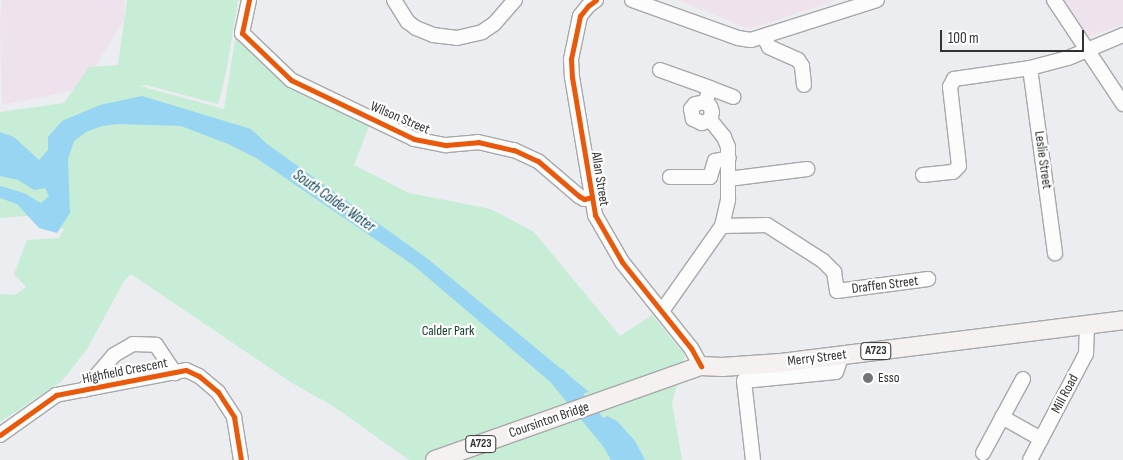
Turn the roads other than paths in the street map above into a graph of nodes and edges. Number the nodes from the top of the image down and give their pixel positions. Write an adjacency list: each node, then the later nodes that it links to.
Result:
1 (249, 0): 22 (street, Wilson Street)
2 (394, 0): 3 (street)
3 (515, 0)
4 (632, 0): 9 (street)
5 (877, 0): 9 (street)
6 (1054, 0): 10 (street)
7 (593, 1): 22 (street, Allan Street)
8 (1123, 35): 10 (street)
9 (764, 37): 13 (street)
10 (1088, 50): 11 (street); 16 (street)
11 (1030, 68): 19 (street); 24 (street, Leslie Street)
12 (660, 70): 14 (street)
13 (804, 85)
14 (710, 88): 15 (street); 17 (street)
15 (733, 97)
16 (1123, 104)
17 (729, 158): 20 (street); 21 (street)
18 (807, 169): 21 (street)
19 (923, 175)
20 (670, 177)
21 (728, 179): 23 (street)
22 (592, 197): 26 (street, Allan Street)
23 (722, 226): 25 (street, Draffen Street); 26 (street)
24 (1055, 253)
25 (928, 280)
26 (662, 311): 30 (street, Allan Street)
27 (1123, 320): 28 (main road, Merry Street / A723)
28 (1087, 324): 29 (main road, Merry Street / A723); 37 (street, Mill Road)
29 (842, 354): 30 (main road, Merry Street / A723); 41 (street)
30 (701, 366): 34 (main road, Merry Street / A723)
31 (176, 372): 33 (street, Highfield Crescent); 33 (street, Highfield Crescent); 39 (street, Highfield Crescent)
32 (1023, 379): 35 (street)
33 (84, 390): 36 (street, Highfield Crescent)
34 (633, 390): 40 (main road, Coursinton Bridge / A723)
35 (1002, 418): 37 (street); 38 (street)
36 (0, 435)
37 (1041, 439): 42 (street, Mill Road)
38 (983, 453)
39 (241, 460)
40 (437, 460)
41 (754, 460)
42 (1030, 460)

